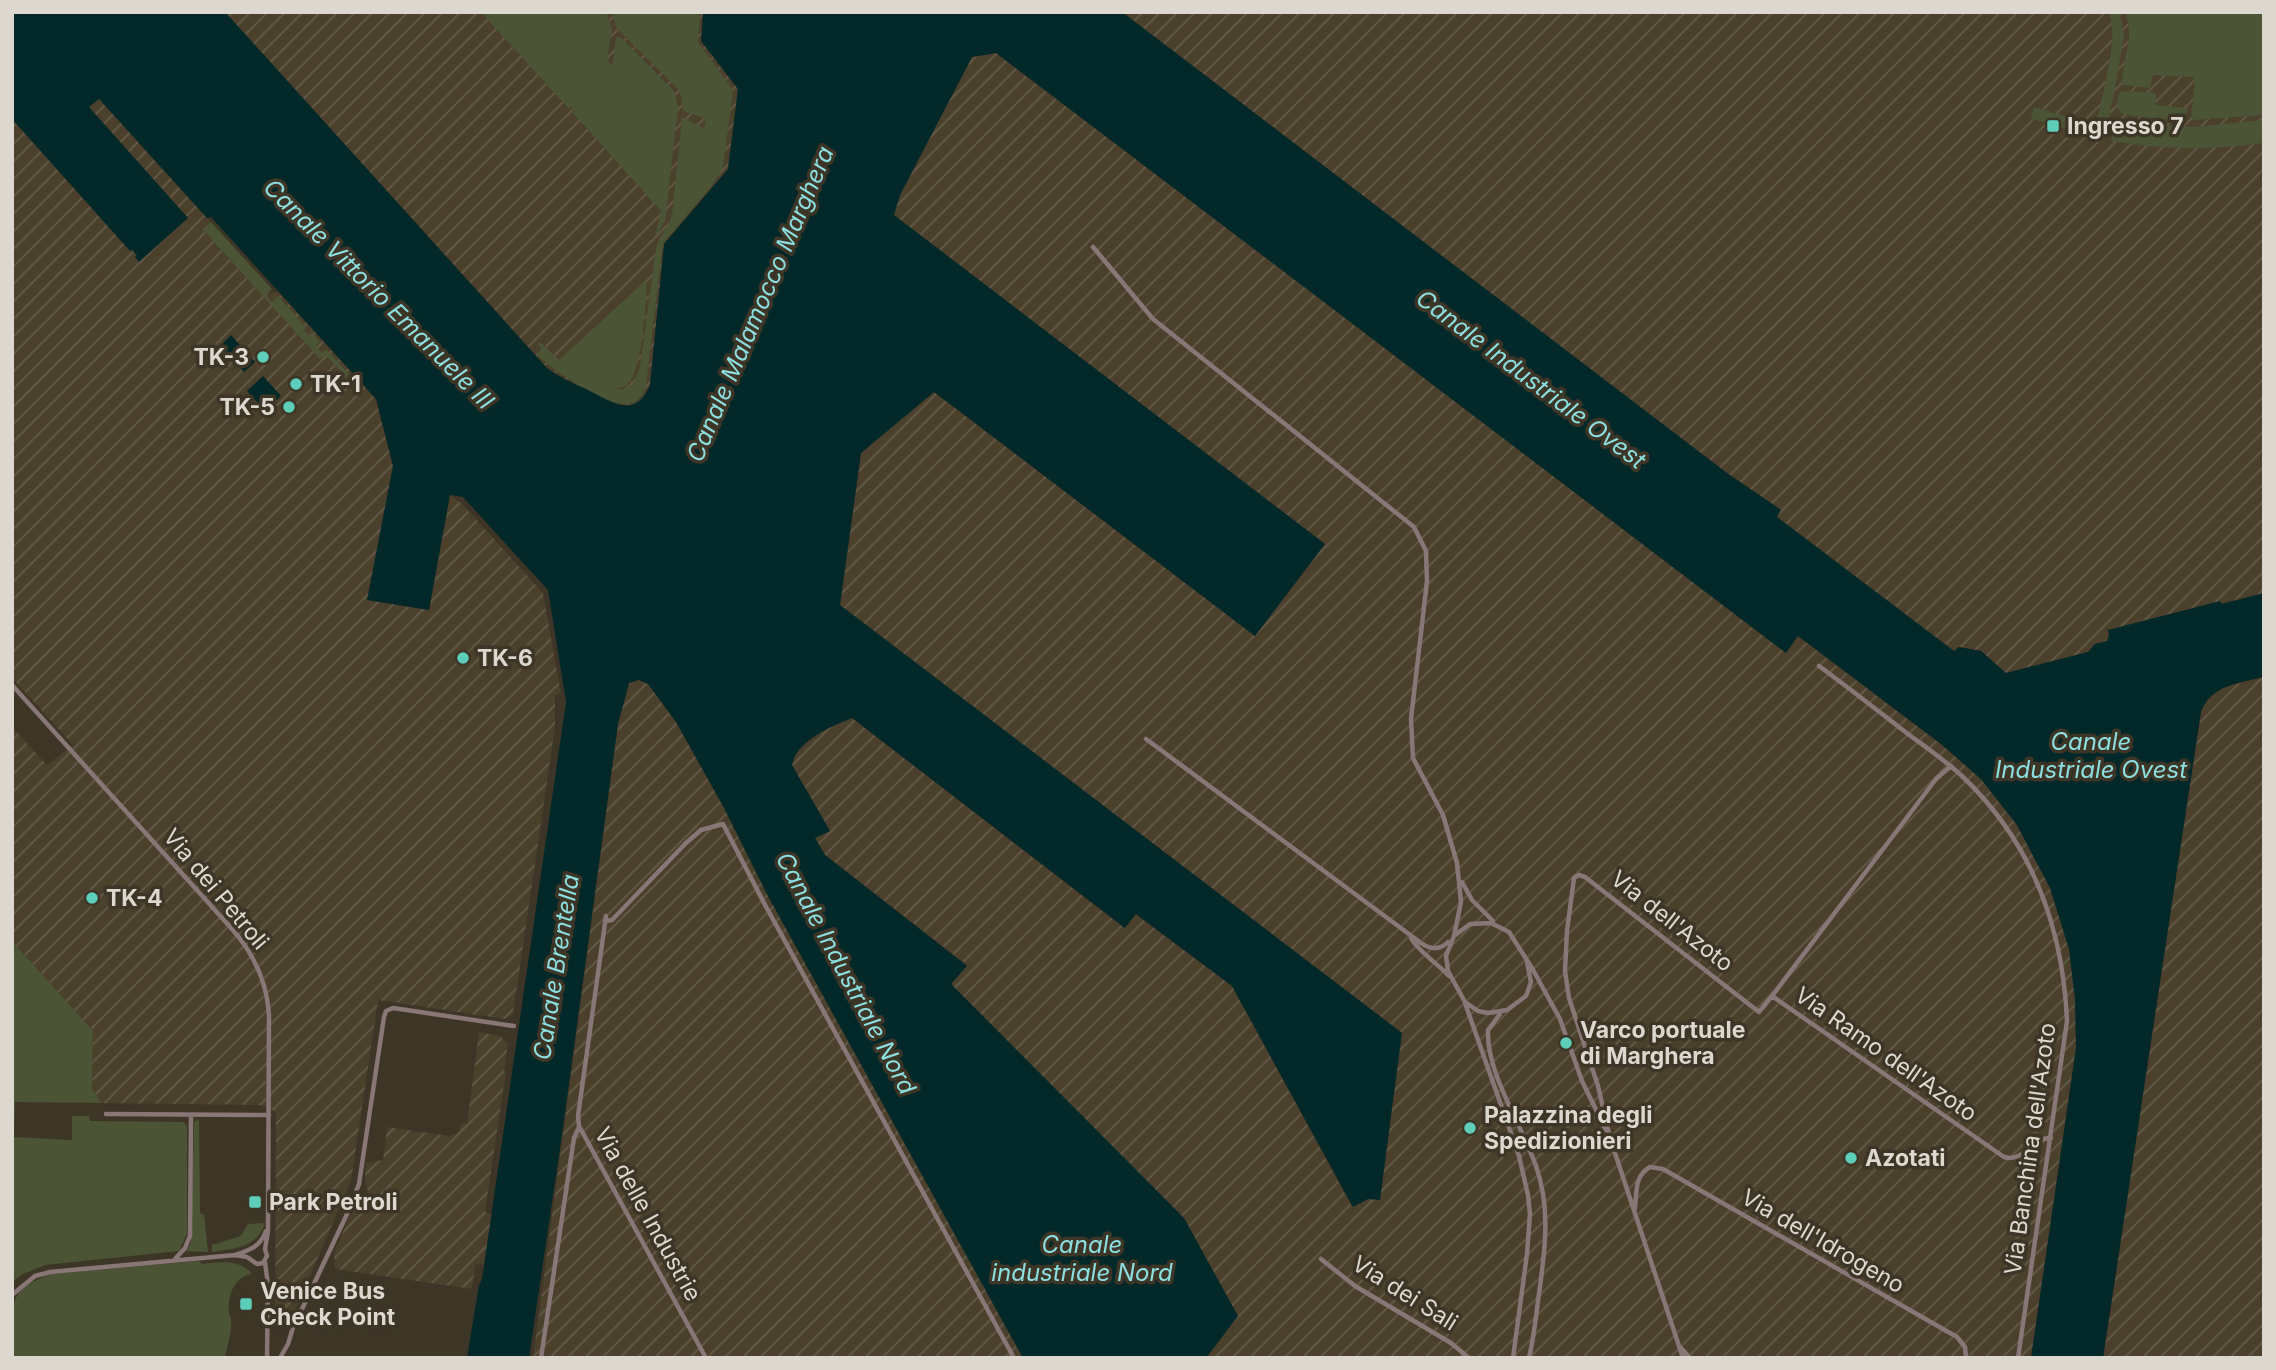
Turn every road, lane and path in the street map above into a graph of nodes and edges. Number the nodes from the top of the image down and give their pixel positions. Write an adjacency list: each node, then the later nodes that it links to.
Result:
1 (1093, 247): 6 (street)
2 (1819, 666): 5 (street, Via Banchina dell'Azoto)
3 (12, 685): 18 (street, Via dei Petroli)
4 (1146, 738): 8 (street)
5 (1951, 766): 12 (street, Via Ramo dell'Azoto); 21 (street, Via Banchina dell'Azoto)
6 (1460, 879): 7 (street); 9 (street)
7 (1496, 924): 9 (street); 10 (street)
8 (1408, 934): 9 (street); 11 (street)
9 (1453, 937): 11 (street)
10 (1527, 962): 14 (street); 20 (street)
11 (1451, 978): 13 (street)
12 (1772, 996): 20 (street, Via dell'Azoto); 21 (street, Via Ramo dell'Azoto)
13 (1465, 1002): 14 (street); 42 (street)
14 (1503, 1012): 43 (street)
15 (514, 1026): 37 (street)
16 (106, 1114): 17 (street)
17 (191, 1115): 18 (street); 30 (street)
18 (269, 1115): 23 (street, Via dei Petroli)
19 (579, 1126): 38 (street); 39 (street, Via delle Industrie); 40 (street, Via delle Industrie)
20 (1610, 1138): 22 (street, Via dell'Azoto)
21 (2051, 1138): 47 (street, Via Banchina dell'Azoto)
22 (1635, 1210): 35 (street, Via dell'Azoto); 46 (street, Via dell'Idrogeno)
23 (269, 1217): 24 (street); 25 (street, Via dei Petroli)
24 (257, 1246): 25 (street); 26 (street)
25 (265, 1249): 31 (street)
26 (249, 1251): 27 (street); 28 (street)
27 (235, 1255): 28 (street); 30 (street)
28 (249, 1259): 32 (street)
29 (1321, 1259): 41 (street, Via dei Sali)
30 (175, 1260): 34 (street)
31 (265, 1261): 32 (street); 33 (street)
32 (257, 1264): 33 (street)
33 (268, 1285): 36 (street)
34 (12, 1295)
35 (1679, 1346): 44 (street, Via dell'Azoto); 45 (street)
36 (267, 1358)
37 (279, 1358)
38 (541, 1358)
39 (706, 1358)
40 (1014, 1358)
41 (1469, 1358)
42 (1513, 1358)
43 (1529, 1358)
44 (1683, 1358)
45 (1690, 1358)
46 (1966, 1358)
47 (2018, 1358)

